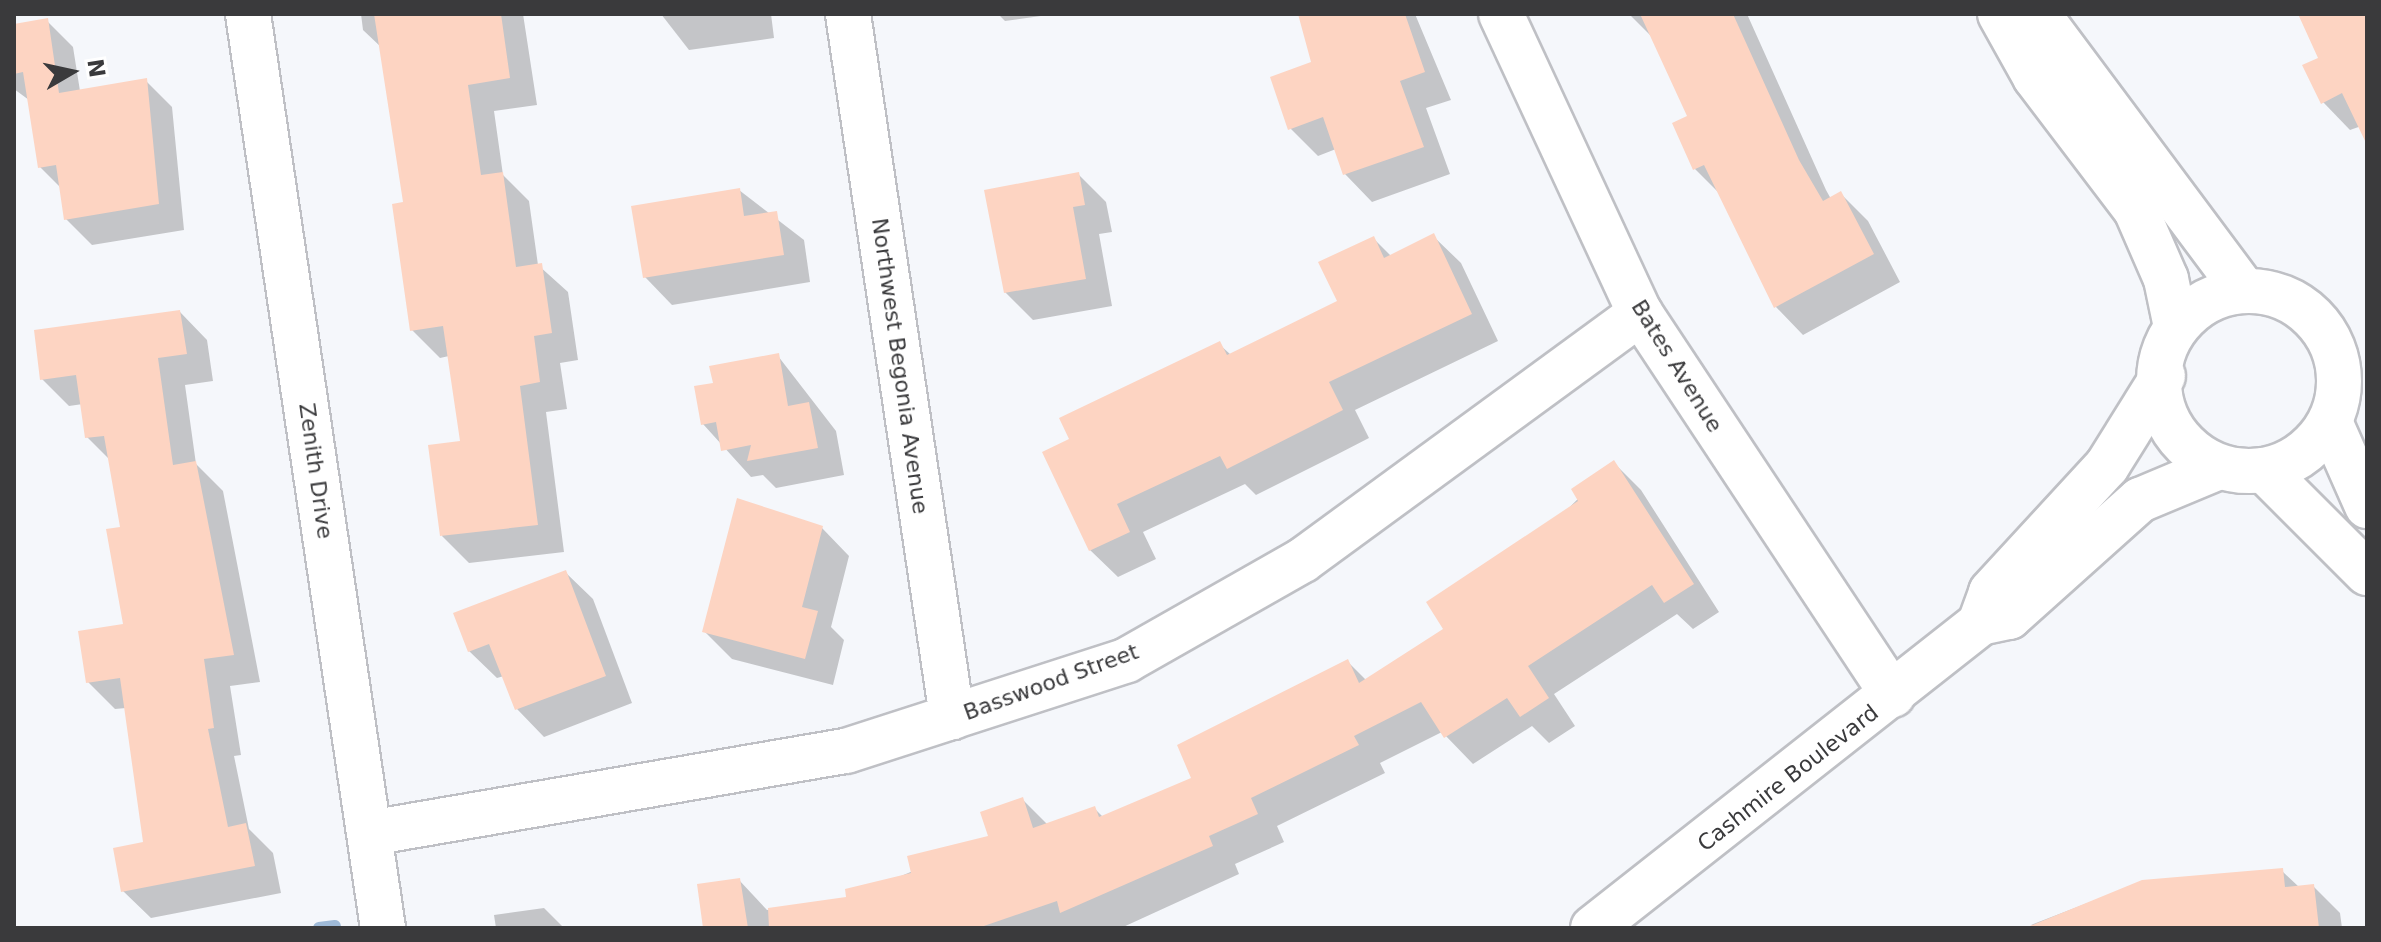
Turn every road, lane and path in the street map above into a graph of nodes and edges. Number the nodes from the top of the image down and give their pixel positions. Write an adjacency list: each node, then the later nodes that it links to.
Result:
1 (248, 14): 18 (street, Zenith Drive)
2 (848, 14): 17 (street, Northwest Begonia Avenue)
3 (1501, 14): 7 (street, Bates Avenue)
4 (2000, 14): 8 (street)
5 (2038, 14): 6 (street)
6 (2244, 290): 8 (street); 10 (street)
7 (1640, 313): 16 (street, Bates Avenue); 17 (street, Basswood Street)
8 (2176, 327): 9 (street)
9 (2163, 376): 11 (street); 15 (street, Cashmire Boulevard)
10 (2330, 422): 12 (street); 13 (street)
11 (2214, 469): 12 (street); 15 (street, Cashmire Boulevard)
12 (2264, 470): 14 (street)
13 (2367, 506)
14 (2367, 573)
15 (1980, 623): 16 (street, Cashmire Boulevard)
16 (1893, 695): 20 (street, Cashmire Boulevard)
17 (952, 717): 18 (street, Basswood Street)
18 (370, 833): 19 (street, Zenith Drive)
19 (383, 928)
20 (1593, 928)

